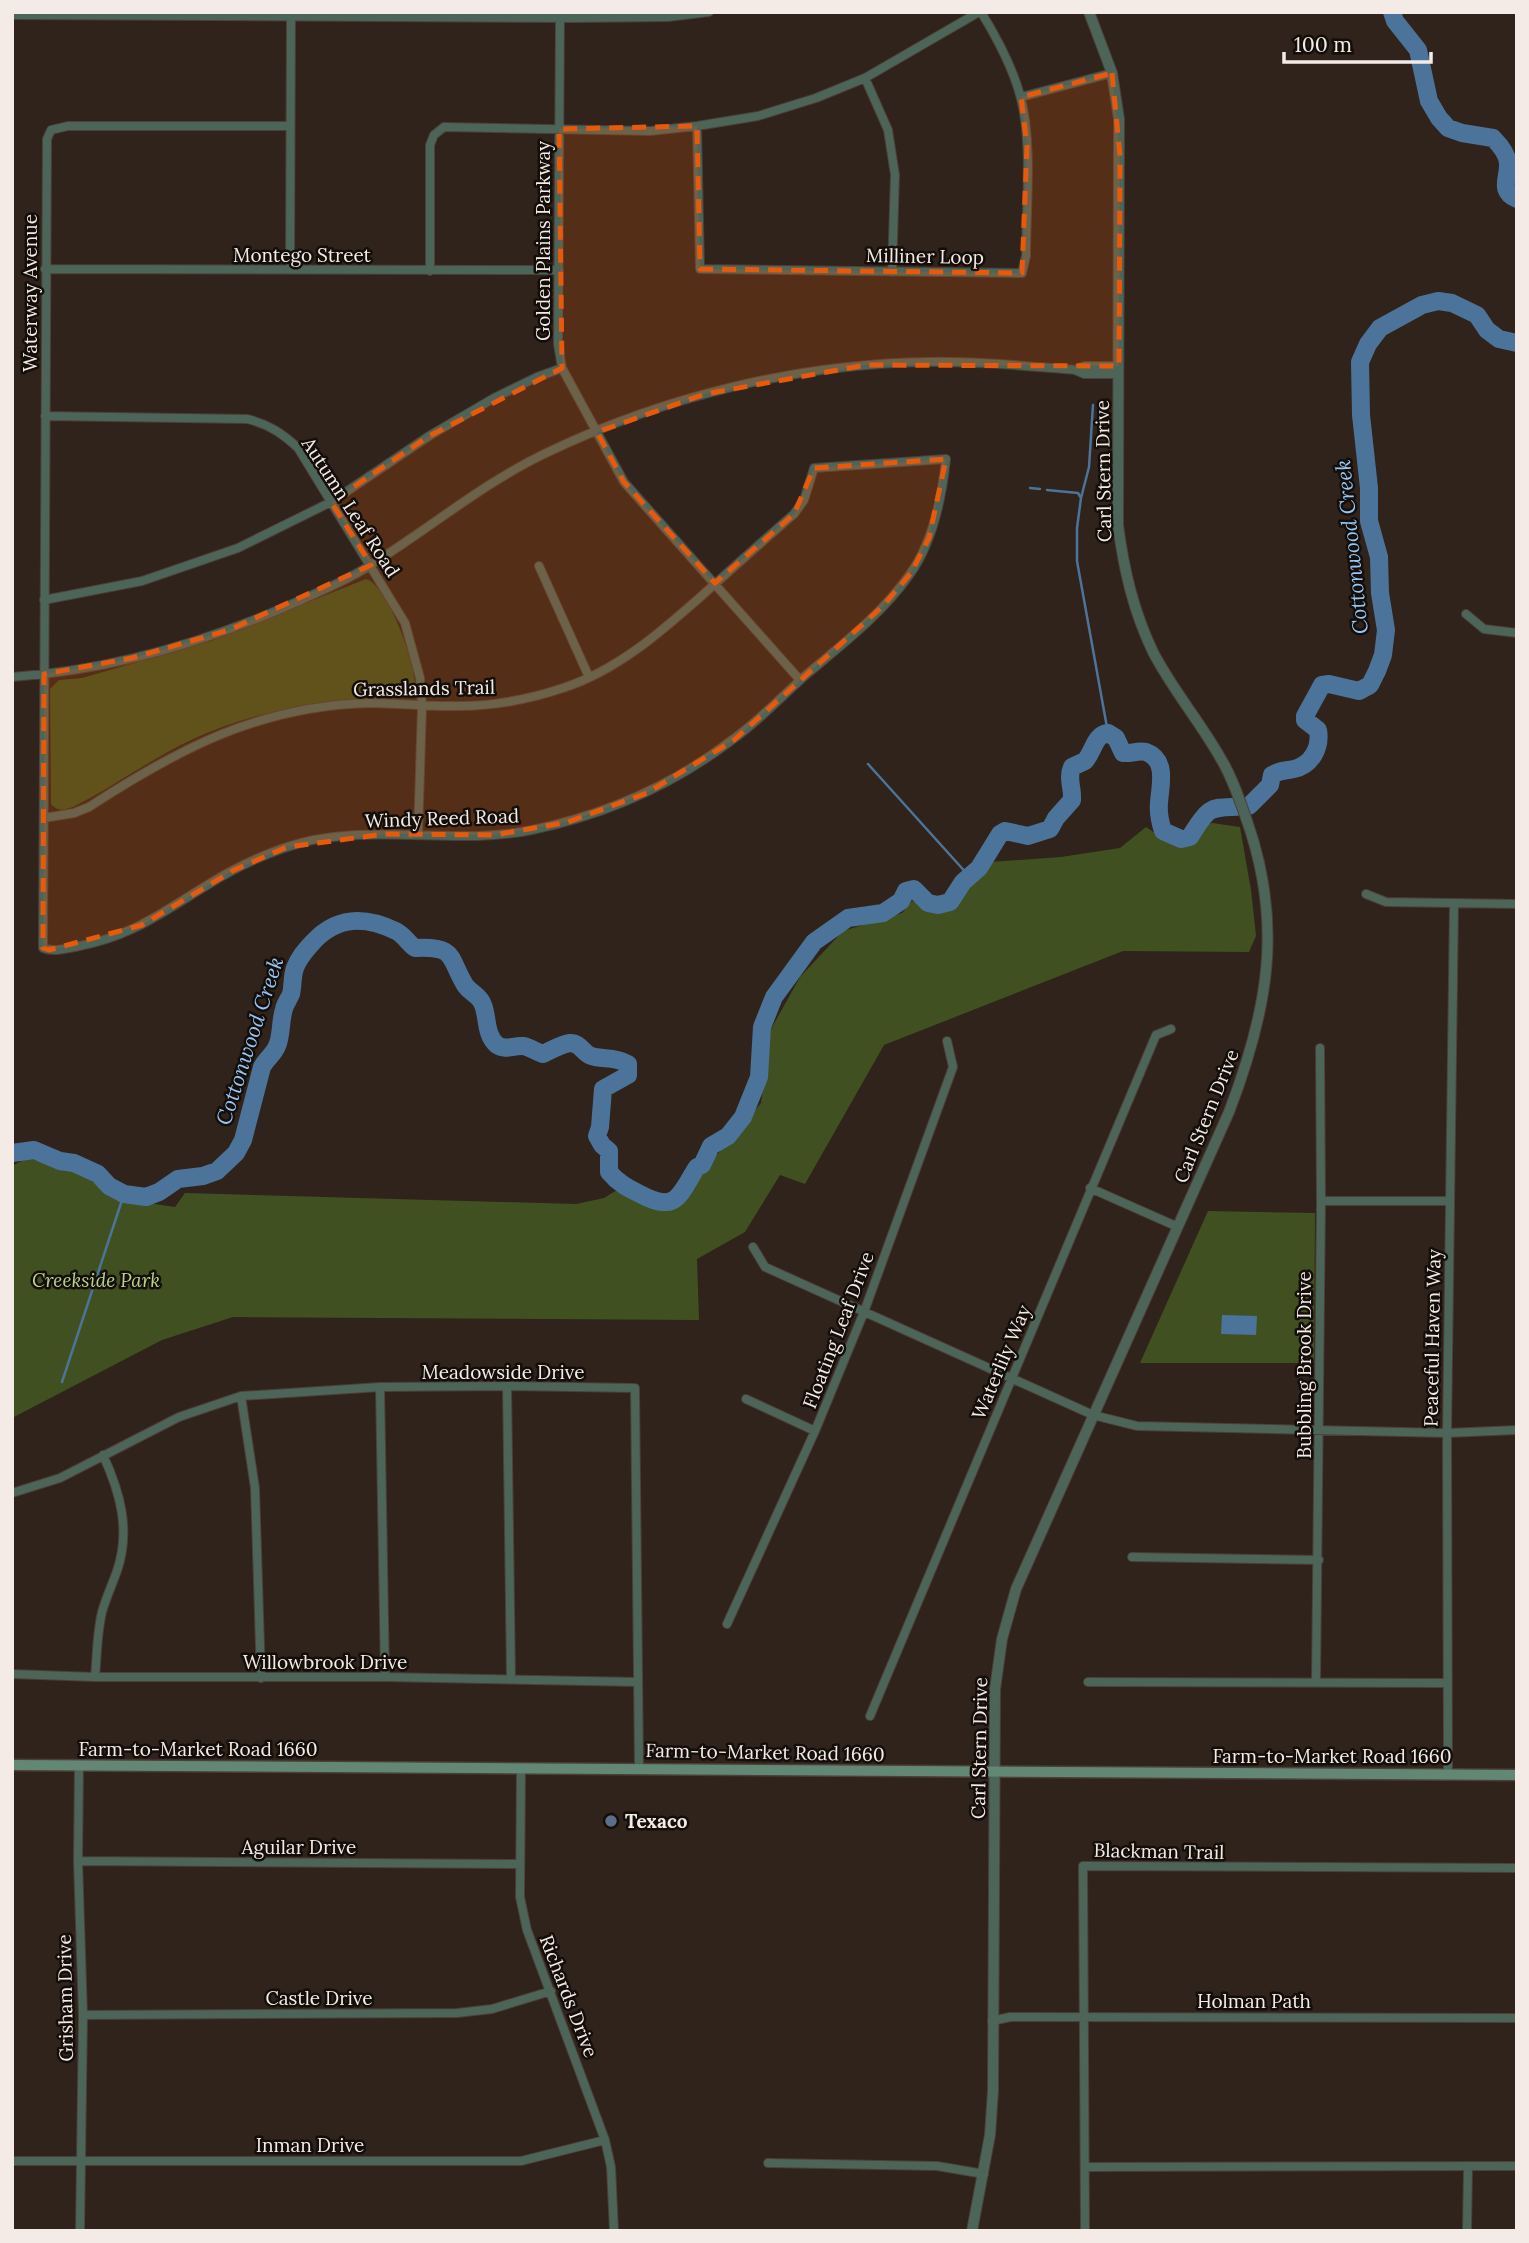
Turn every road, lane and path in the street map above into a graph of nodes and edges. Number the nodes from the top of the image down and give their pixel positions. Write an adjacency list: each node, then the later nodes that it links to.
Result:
1 (709, 12): 7 (street)
2 (980, 12): 9 (street, Milliner Loop); 10 (street, Milliner Loop)
3 (1089, 12): 8 (street, Carl Stern Drive)
4 (157, 14): 5 (street); 6 (street)
5 (291, 14): 7 (street); 11 (street)
6 (12, 15)
7 (559, 15): 13 (street, Golden Plains Parkway)
8 (1112, 73): 10 (street); 20 (street, Carl Stern Drive)
9 (864, 78): 12 (street, Milliner Loop); 18 (street)
10 (1021, 97): 18 (street, Milliner Loop)
11 (289, 126): 14 (street, Waterway Avenue); 15 (street)
12 (697, 126): 13 (street, Milliner Loop); 18 (street, Milliner Loop)
13 (559, 130): 16 (street, Golden Plains Parkway); 17 (street, Milliner Loop)
14 (46, 269): 15 (street, Montego Street); 21 (street, Waterway Avenue)
15 (290, 270): 17 (street, Montego Street)
16 (559, 270): 17 (street, Montego Street); 19 (street, Golden Plains Parkway)
17 (430, 271)
18 (892, 272)
19 (562, 368): 22 (street, Golden Plains Parkway); 24 (street)
20 (1119, 370): 22 (street); 48 (street, Carl Stern Drive)
21 (45, 416): 24 (street, Autumn Leaf Road); 28 (street, Waterway Avenue)
22 (597, 432): 25 (street); 27 (street, Golden Plains Parkway)
23 (946, 459): 27 (street, Grasslands Trail); 34 (street, Windy Reed Road)
24 (331, 502): 25 (street, Autumn Leaf Road); 28 (street)
25 (371, 565): 31 (street); 35 (street, Autumn Leaf Road)
26 (539, 566): 33 (street)
27 (715, 583): 33 (street, Grasslands Trail); 34 (street, Golden Plains Parkway)
28 (44, 600): 31 (street, Waterway Avenue)
29 (1466, 614): 30 (street)
30 (1517, 633)
31 (44, 674): 32 (street); 36 (street, Waterway Avenue)
32 (12, 677)
33 (589, 677): 35 (street, Grasslands Trail)
34 (800, 680): 37 (street, Windy Reed Road)
35 (422, 706): 36 (street, Grasslands Trail); 37 (street, Autumn Leaf Road)
36 (44, 818): 41 (street, Waterway Avenue)
37 (418, 835): 41 (street, Windy Reed Road)
38 (1366, 894): 39 (street)
39 (1454, 903): 40 (street); 47 (street, Peaceful Haven Way)
40 (1517, 904)
41 (43, 948)
42 (1171, 1029): 45 (street, Waterlily Way)
43 (947, 1041): 50 (street, Floating Leaf Drive)
44 (1320, 1048): 46 (street, Bubbling Brook Drive)
45 (1090, 1188): 48 (street); 51 (street, Waterlily Way)
46 (1321, 1201): 47 (street); 57 (street, Bubbling Brook Drive)
47 (1450, 1201): 60 (street, Peaceful Haven Way)
48 (1178, 1227): 56 (street, Carl Stern Drive)
49 (753, 1247): 50 (street)
50 (863, 1312): 51 (street); 59 (street, Floating Leaf Drive)
51 (1011, 1379): 56 (street); 75 (street, Waterlily Way)
52 (507, 1386): 53 (street, Meadowside Drive); 70 (street); 71 (street, Meadowside Drive)
53 (380, 1387): 54 (street, Meadowside Drive); 68 (street)
54 (240, 1396): 61 (street, Meadowside Drive); 69 (street)
55 (746, 1399): 59 (street)
56 (1093, 1415): 57 (street); 80 (street, Carl Stern Drive)
57 (1319, 1430): 60 (street); 64 (street, Bubbling Brook Drive)
58 (1517, 1430): 60 (street)
59 (815, 1431): 65 (street, Floating Leaf Drive)
60 (1447, 1433): 74 (street, Peaceful Haven Way)
61 (103, 1455): 62 (street, Meadowside Drive); 67 (street)
62 (12, 1493)
63 (1132, 1557): 64 (street)
64 (1319, 1560): 73 (street, Bubbling Brook Drive)
65 (727, 1624)
66 (12, 1674): 67 (street, Willowbrook Drive)
67 (96, 1677): 69 (street, Willowbrook Drive)
68 (385, 1677): 69 (street, Willowbrook Drive); 70 (street, Willowbrook Drive)
69 (261, 1678)
70 (511, 1679): 71 (street, Willowbrook Drive)
71 (638, 1682): 78 (street, Meadowside Drive)
72 (1088, 1682): 73 (street)
73 (1316, 1682): 74 (street)
74 (1446, 1683): 81 (street, Peaceful Haven Way)
75 (870, 1716)
76 (12, 1765): 77 (main road, Farm-to-Market Road 1660)
77 (79, 1765): 79 (main road, Farm-to-Market Road 1660); 83 (street, Grisham Drive)
78 (639, 1768): 79 (main road, Farm-to-Market Road 1660); 80 (main road, Farm-to-Market Road 1660)
79 (521, 1769): 84 (street, Richards Drive)
80 (995, 1772): 81 (main road, Farm-to-Market Road 1660); 90 (street, Carl Stern Drive)
81 (1448, 1774): 82 (main road, Farm-to-Market Road 1660)
82 (1517, 1775)
83 (78, 1861): 84 (street, Aguilar Drive); 87 (street, Grisham Drive)
84 (519, 1864): 86 (street, Richards Drive)
85 (1517, 1868): 88 (street, Blackman Trail)
86 (551, 1991): 87 (street, Castle Drive); 91 (street, Richards Drive)
87 (83, 2015): 93 (street, Grisham Drive)
88 (1085, 2018): 89 (street, Holman Path); 90 (street, Holman Path); 95 (street, Blackman Trail)
89 (1517, 2018)
90 (992, 2021): 98 (street, Carl Stern Drive)
91 (606, 2140): 93 (street, Inman Drive); 100 (street, Richards Drive)
92 (12, 2161): 93 (street, Inman Drive)
93 (80, 2161): 99 (street, Grisham Drive)
94 (768, 2163): 98 (street)
95 (1085, 2166): 97 (street); 102 (street, Blackman Trail)
96 (1517, 2166): 97 (street)
97 (1468, 2167): 103 (street)
98 (984, 2174): 101 (street, Carl Stern Drive)
99 (80, 2231)
100 (614, 2231)
101 (972, 2231)
102 (1085, 2231)
103 (1467, 2231)

